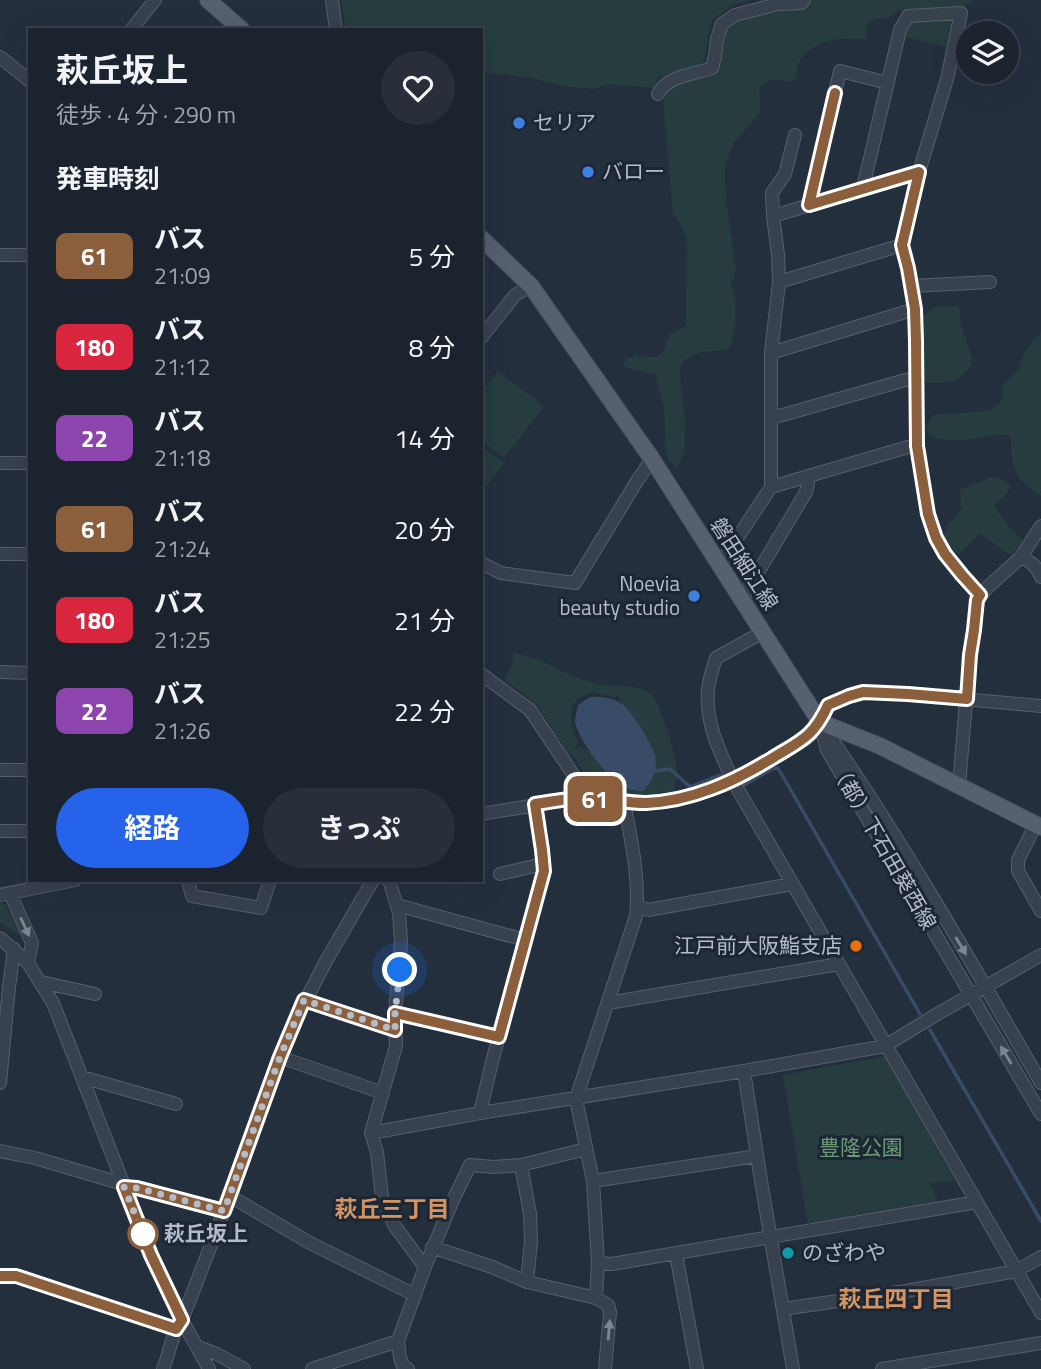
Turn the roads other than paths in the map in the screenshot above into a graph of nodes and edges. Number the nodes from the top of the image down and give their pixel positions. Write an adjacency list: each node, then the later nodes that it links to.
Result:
1 (155, 0): 5 (street)
2 (208, 0): 6 (main road)
3 (332, 0): 7 (street)
4 (804, 0): 11 (street)
5 (133, 28)
6 (240, 28)
7 (336, 28)
8 (2, 60): 9 (street)
9 (28, 80)
10 (888, 83): 13 (street); 14 (street); 15 (street)
11 (658, 94)
12 (795, 135): 16 (street)
13 (919, 172): 14 (street); 18 (street)
14 (863, 188): 15 (street)
15 (809, 205): 16 (street)
16 (773, 216): 21 (street)
17 (483, 240): 23 (main road, 磐田細江線)
18 (902, 245): 21 (street); 24 (street)
19 (0, 255): 20 (street)
20 (28, 255)
21 (779, 282): 27 (street)
22 (990, 282): 24 (street)
23 (531, 286): 26 (street); 31 (main road, 磐田細江線)
24 (911, 286): 25 (street)
25 (915, 309): 27 (street); 28 (street)
26 (483, 335)
27 (771, 353): 29 (street)
28 (916, 377): 29 (street); 30 (street)
29 (772, 418): 35 (street)
30 (917, 446): 34 (street); 43 (street)
31 (652, 459): 40 (street); 41 (main road, 磐田細江線)
32 (0, 463): 33 (street)
33 (28, 463)
34 (806, 477): 35 (street); 44 (street)
35 (771, 487): 41 (street)
36 (1040, 528): 39 (street)
37 (0, 554): 38 (street)
38 (28, 554)
39 (1021, 557): 42 (street); 43 (street)
40 (483, 564)
41 (719, 566): 44 (main road, 磐田細江線)
42 (1041, 577)
43 (980, 595): 49 (street)
44 (742, 599): 45 (main road, 磐田細江線)
45 (763, 632): 51 (main road, 磐田細江線); 54 (street)
46 (0, 671): 47 (street)
47 (28, 673)
48 (483, 675): 56 (street)
49 (967, 699): 50 (street); 51 (street); 55 (street)
50 (1041, 706)
51 (820, 722): 54 (street); 55 (main road); 82 (street, （都）下石田葵西線, one-way to 82); 84 (street, （都）下石田葵西線)
52 (0, 770): 53 (street)
53 (28, 770)
54 (733, 781): 57 (street); 70 (street)
55 (959, 785): 60 (main road)
56 (589, 798): 57 (street); 58 (street)
57 (624, 802): 73 (street)
58 (535, 804): 59 (street); 63 (street)
59 (483, 814)
60 (1039, 826): 74 (street)
61 (0, 831): 62 (street)
62 (28, 831)
63 (543, 864): 64 (street); 76 (street)
64 (500, 874)
65 (62, 882): 71 (street)
66 (188, 882): 67 (street)
67 (269, 882)
68 (372, 882): 85 (street)
69 (390, 882): 72 (street)
70 (792, 884): 73 (street); 80 (street)
71 (5, 894): 79 (street, one-way to 79)
72 (397, 905): 76 (street); 88 (street)
73 (637, 906): 86 (street)
74 (1041, 911)
75 (0, 939): 77 (street)
76 (525, 940): 90 (street)
77 (14, 949): 79 (street); 87 (street)
78 (1041, 955): 82 (street)
79 (29, 963): 81 (street)
80 (839, 964): 86 (street); 91 (street)
81 (41, 982): 83 (street); 95 (street)
82 (986, 986): 84 (street); 97 (street, （都）下石田葵西線)
83 (95, 994)
84 (971, 995): 91 (street); 102 (street, （都）下石田葵西線, one-way to 84)
85 (304, 1000): 89 (street); 92 (street)
86 (608, 1003): 99 (street)
87 (3, 1005): 93 (street)
88 (395, 1013): 89 (street); 90 (street)
89 (395, 1030): 98 (street)
90 (499, 1037): 101 (street)
91 (885, 1046): 94 (street); 111 (street)
92 (280, 1057): 98 (street); 110 (street)
93 (1, 1065): 96 (street)
94 (744, 1071): 99 (street); 106 (street)
95 (82, 1077): 100 (street); 109 (street)
96 (0, 1083)
97 (1041, 1083)
98 (383, 1093): 103 (street)
99 (576, 1099): 101 (street); 104 (street)
100 (176, 1104)
101 (480, 1113): 103 (street)
102 (1041, 1114)
103 (372, 1133): 118 (street)
104 (586, 1149): 107 (street); 108 (street)
105 (0, 1151): 109 (street)
106 (757, 1156): 108 (street); 113 (street)
107 (521, 1165): 114 (street); 121 (street)
108 (593, 1181): 117 (street)
109 (124, 1185): 112 (street); 126 (street)
110 (230, 1196): 112 (street); 122 (street)
111 (978, 1202): 113 (street); 119 (street)
112 (224, 1211): 126 (street)
113 (770, 1238): 115 (street); 124 (street)
114 (432, 1247): 118 (street); 121 (street)
115 (676, 1254): 117 (street); 136 (street)
116 (1041, 1257): 119 (street)
117 (598, 1263): 123 (street)
118 (425, 1267): 122 (street)
119 (1016, 1271): 124 (street); 125 (street)
120 (0, 1276): 126 (street)
121 (527, 1282): 123 (street)
122 (415, 1295): 127 (street)
123 (596, 1298): 135 (street, one-way to 123)
124 (783, 1309): 137 (street)
125 (1041, 1313)
126 (179, 1324): 129 (street); 130 (street)
127 (398, 1341): 133 (street); 134 (street)
128 (1041, 1343): 138 (street)
129 (196, 1346): 131 (street); 132 (street)
130 (163, 1369)
131 (209, 1369)
132 (244, 1369)
133 (312, 1369)
134 (408, 1369)
135 (605, 1369)
136 (696, 1369)
137 (793, 1369)
138 (882, 1369)

